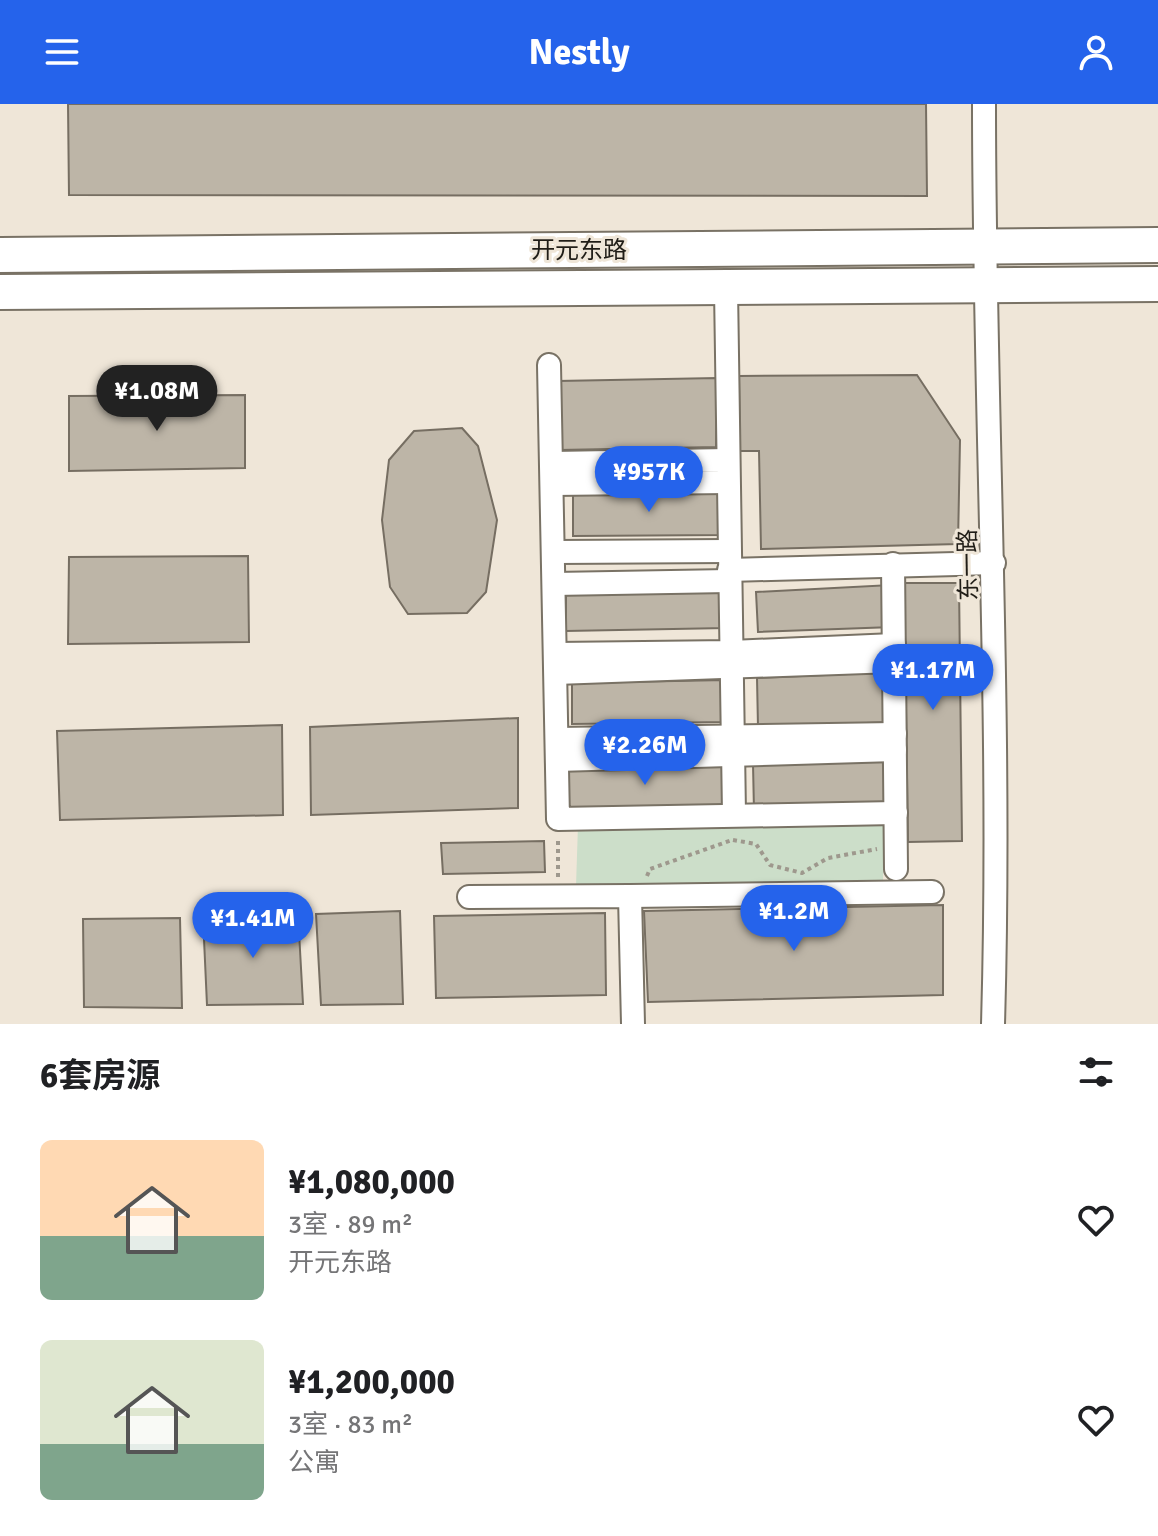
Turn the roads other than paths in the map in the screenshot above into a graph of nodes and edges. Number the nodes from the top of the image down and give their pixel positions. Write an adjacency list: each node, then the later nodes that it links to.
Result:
1 (984, 104): 3 (street, 东一路)
2 (1158, 245): 3 (main road, 开元东路)
3 (984, 247): 4 (main road, 开元东路); 6 (street, 东一路)
4 (0, 255)
5 (1158, 284): 6 (main road, 开元东路)
6 (986, 286): 7 (main road, 开元东路); 13 (street, 东一路)
7 (726, 289): 8 (main road, 开元东路); 10 (street)
8 (0, 292)
9 (549, 365): 11 (street)
10 (728, 471): 11 (street); 15 (street)
11 (553, 473): 12 (street)
12 (555, 552): 15 (street); 16 (street)
13 (994, 563): 14 (street); 30 (street, 东一路)
14 (893, 564): 15 (street); 17 (street)
15 (729, 567): 16 (street); 18 (street)
16 (554, 584): 19 (street)
17 (894, 653): 18 (street); 20 (street)
18 (731, 660): 19 (street); 21 (street)
19 (556, 663): 22 (street)
20 (895, 742): 21 (street); 23 (street)
21 (732, 747): 22 (street); 24 (street)
22 (557, 750): 24 (street)
23 (896, 813): 24 (street); 25 (street)
24 (734, 814)
25 (896, 869)
26 (932, 892): 27 (street)
27 (634, 896): 28 (street); 29 (street)
28 (469, 897)
29 (633, 1024)
30 (993, 1024)

